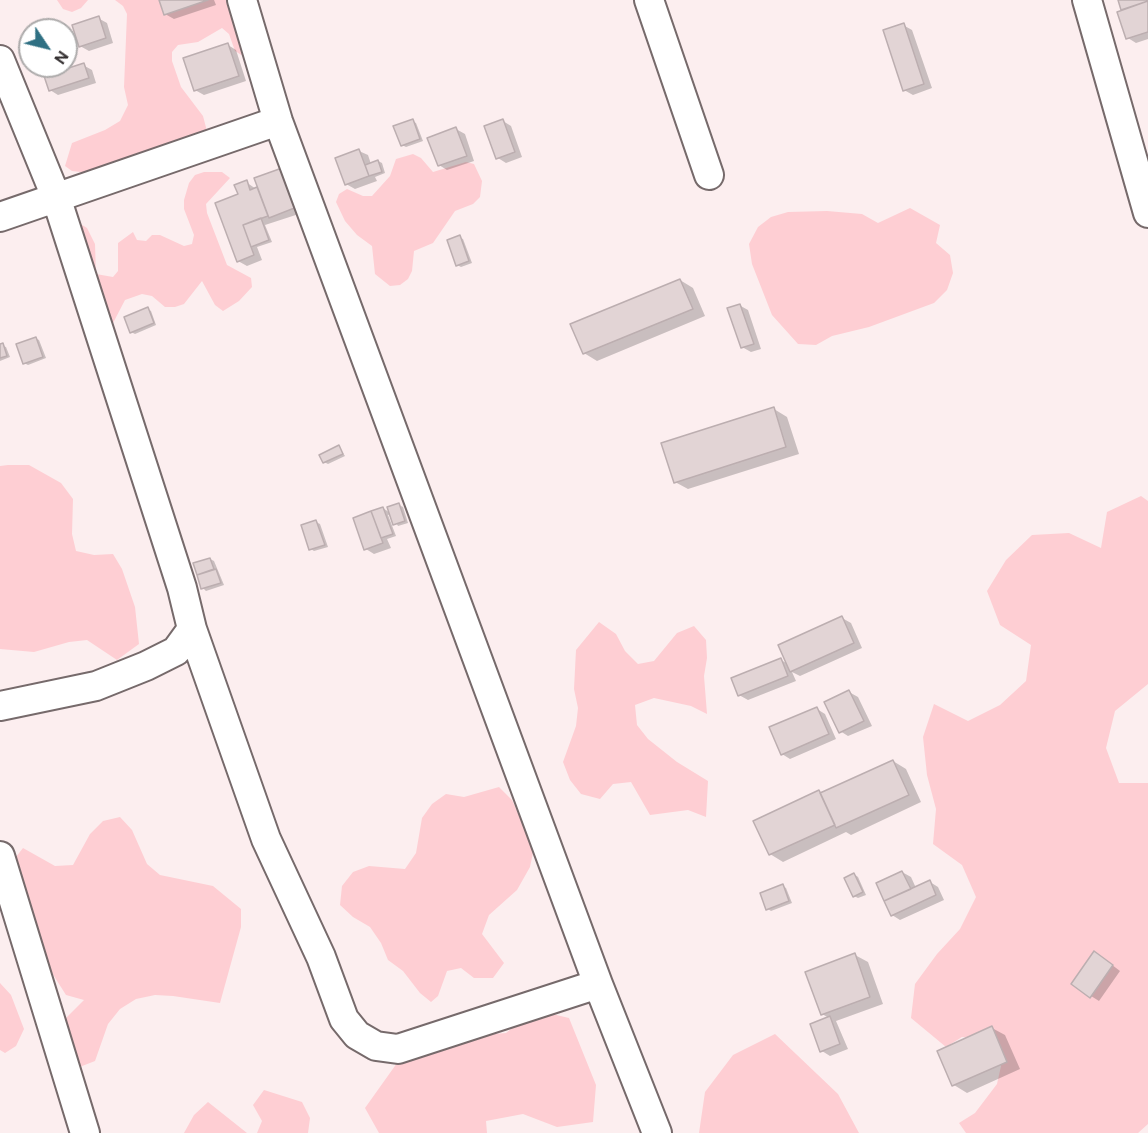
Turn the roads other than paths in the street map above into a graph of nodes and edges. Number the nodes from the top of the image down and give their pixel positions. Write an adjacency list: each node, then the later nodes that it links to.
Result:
1 (242, 0): 5 (street)
2 (649, 0): 6 (street)
3 (1087, 0): 8 (street)
4 (0, 60): 7 (street)
5 (278, 121): 7 (street); 13 (street)
6 (709, 175)
7 (56, 197): 9 (street); 10 (street)
8 (1148, 213)
9 (0, 217)
10 (192, 629): 11 (street); 13 (street)
11 (0, 706)
12 (0, 856): 14 (street)
13 (598, 984): 15 (street)
14 (85, 1133)
15 (657, 1133)

